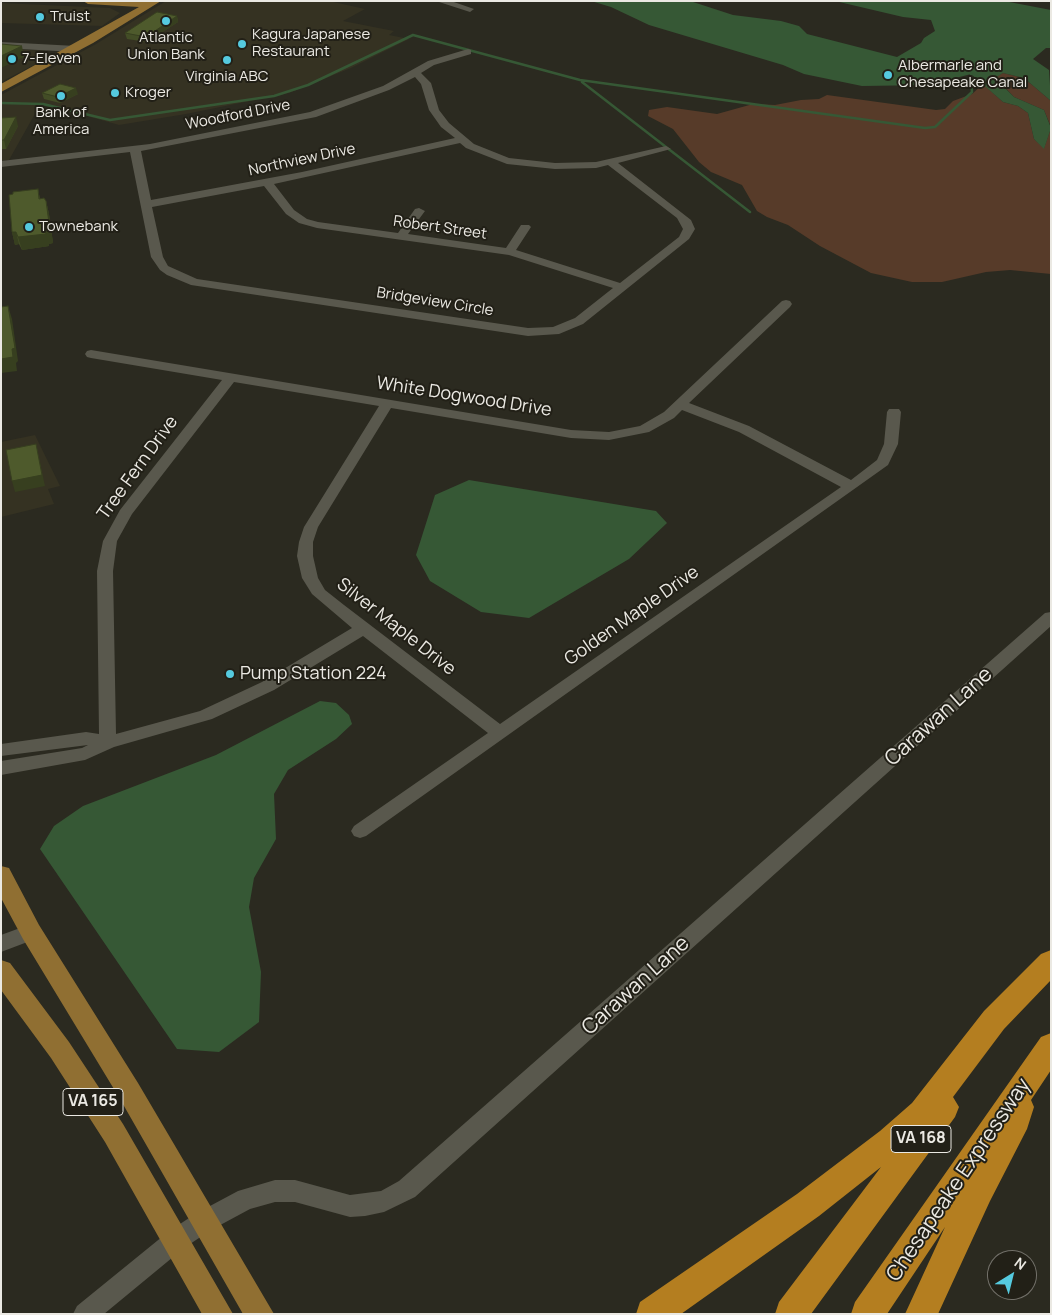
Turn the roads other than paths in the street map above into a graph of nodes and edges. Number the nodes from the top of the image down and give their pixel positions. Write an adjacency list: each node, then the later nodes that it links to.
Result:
1 (88, 1): 3 (main road)
2 (440, 1): 4 (street)
3 (153, 3): 6 (main road)
4 (470, 9)
5 (1, 45): 6 (street)
6 (76, 49): 9 (main road)
7 (468, 52): 8 (street, Woodford Drive)
8 (416, 73): 10 (street); 11 (street, Woodford Drive)
9 (1, 89)
10 (461, 140): 13 (street); 15 (street, Northview Drive)
11 (135, 149): 14 (street, Woodford Drive); 16 (street, Bridgeview Circle)
12 (666, 149): 13 (street)
13 (611, 162): 21 (street, Bridgeview Circle)
14 (1, 164)
15 (267, 182): 16 (street, Northview Drive); 19 (street, Robert Street)
16 (147, 204): 21 (street, Bridgeview Circle)
17 (420, 211): 19 (street)
18 (525, 227): 20 (street)
19 (401, 238): 20 (street, Robert Street)
20 (508, 252): 21 (street, Robert Street)
21 (622, 287)
22 (786, 304): 26 (street, White Dogwood Drive)
23 (91, 354): 24 (street, White Dogwood Drive)
24 (231, 377): 25 (street, White Dogwood Drive); 32 (street, Tree Fern Drive)
25 (388, 403): 26 (street, White Dogwood Drive); 30 (street, Silver Maple Drive)
26 (680, 405): 28 (street)
27 (894, 412): 28 (street, Golden Maple Drive)
28 (851, 486): 31 (street, Golden Maple Drive)
29 (1051, 617): 43 (street, Carawan Lane)
30 (364, 628): 31 (street, Silver Maple Drive); 32 (street)
31 (500, 733): 35 (street, Golden Maple Drive)
32 (109, 742): 33 (street); 34 (street)
33 (1, 750)
34 (1, 768)
35 (360, 831)
36 (1, 875): 37 (main road, VA 165)
37 (31, 932): 38 (street); 43 (main road, VA 165)
38 (1, 944)
39 (1051, 963): 48 (highway); 49 (highway, VA 168)
40 (1, 970): 44 (main road, VA 165)
41 (1051, 1046): 42 (highway, Chesapeake Expressway / VA 168)
42 (1028, 1080): 50 (highway, Chesapeake Expressway / VA 168); 51 (highway)
43 (203, 1222): 44 (street, Carawan Lane); 47 (main road, VA 165)
44 (176, 1240): 45 (street); 46 (main road, VA 165)
45 (85, 1314)
46 (218, 1314)
47 (259, 1314)
48 (652, 1314)
49 (791, 1314)
50 (867, 1314)
51 (921, 1314)

